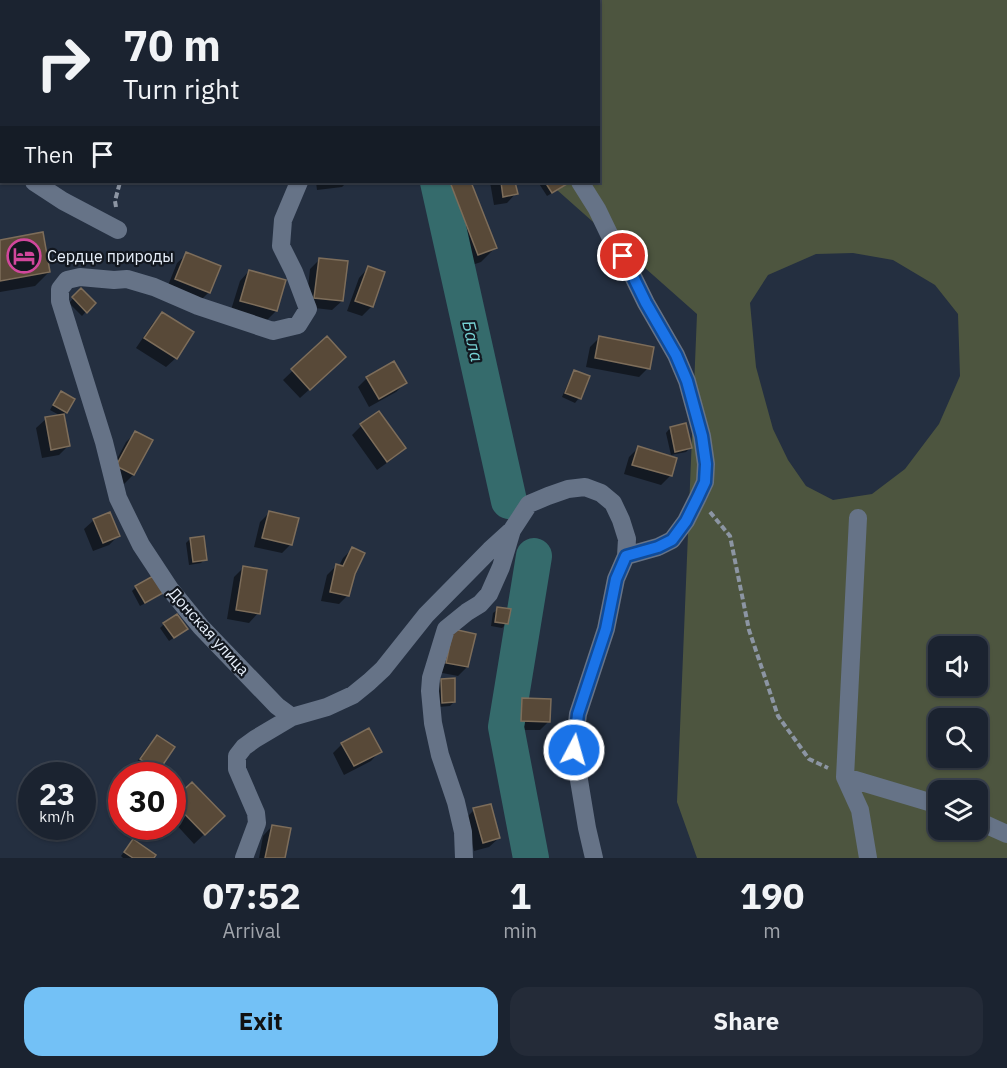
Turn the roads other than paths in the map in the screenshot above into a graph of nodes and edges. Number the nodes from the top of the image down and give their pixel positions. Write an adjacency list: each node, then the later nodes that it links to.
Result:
1 (36, 183): 4 (street)
2 (299, 183): 8 (street, Донская улица)
3 (580, 183): 7 (street)
4 (118, 230)
5 (858, 518): 9 (street)
6 (512, 530): 7 (street); 8 (street); 14 (street)
7 (626, 556): 15 (street)
8 (292, 717): 13 (street)
9 (845, 777): 10 (street); 16 (street)
10 (928, 801)
11 (988, 825): 12 (street)
12 (1007, 834)
13 (244, 858)
14 (464, 858)
15 (594, 858)
16 (868, 858)

